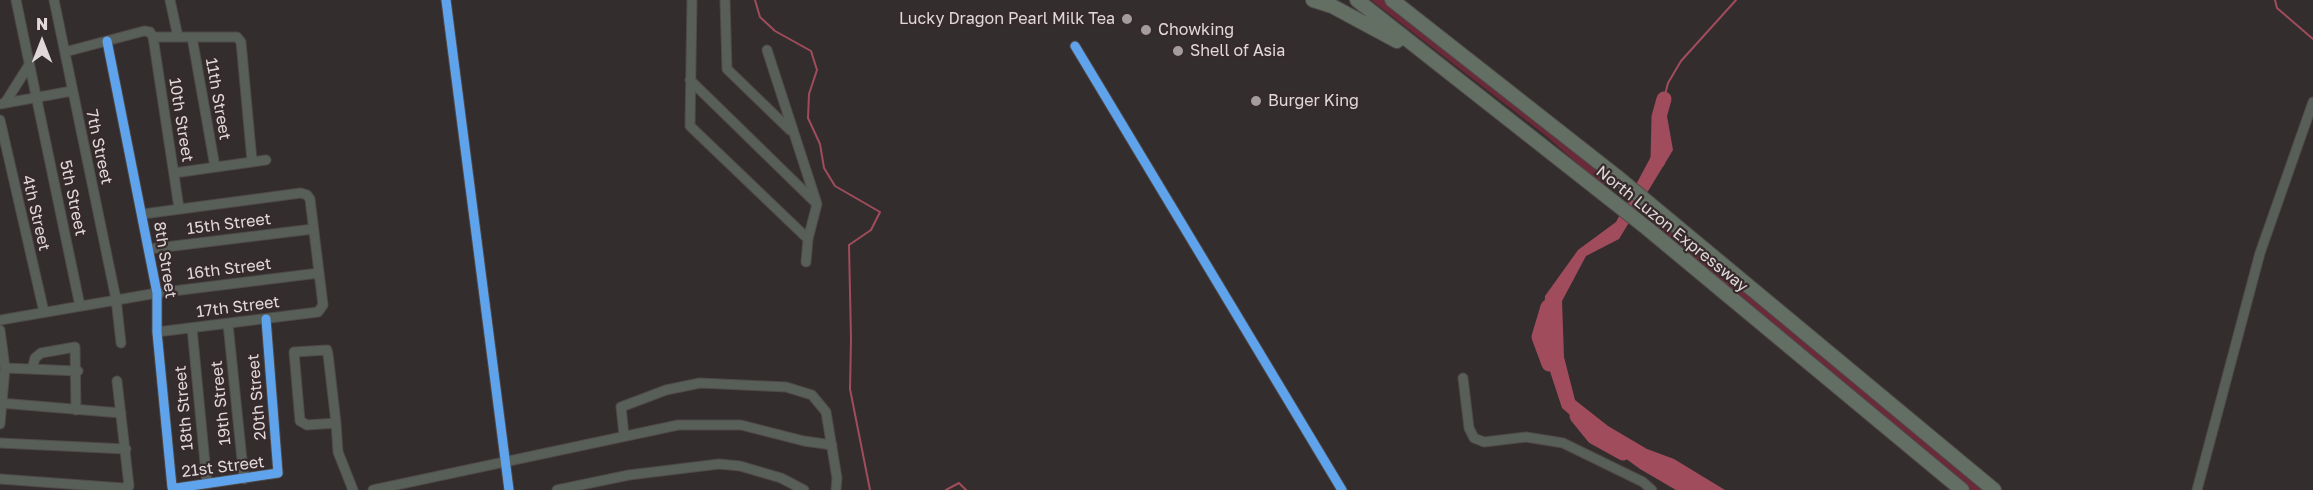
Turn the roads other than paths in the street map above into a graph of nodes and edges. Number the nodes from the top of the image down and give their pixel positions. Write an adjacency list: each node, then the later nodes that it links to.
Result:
1 (16, 0): 17 (street)
2 (54, 0): 16 (street, 7th Street)
3 (170, 0): 11 (street)
4 (446, 0): 63 (street)
5 (692, 0): 18 (street)
6 (725, 0): 25 (street)
7 (1313, 0): 24 (highway)
8 (1357, 0): 24 (highway, North Luzon Expressway)
9 (1392, 0): 78 (highway, North Luzon Expressway)
10 (153, 37): 11 (street); 13 (street); 29 (street, 10th Street)
11 (178, 37): 12 (street)
12 (192, 37): 27 (street); 28 (street, 11th Street)
13 (107, 41): 16 (street); 32 (street, 8th Street)
14 (1075, 46): 75 (street)
15 (767, 50): 25 (street)
16 (65, 52): 19 (street, 7th Street)
17 (29, 64): 20 (street); 22 (street)
18 (690, 80): 30 (street); 34 (street)
19 (72, 92): 20 (street); 39 (street, 7th Street)
20 (36, 97): 22 (street); 40 (street, 5th Street)
21 (2313, 102): 79 (street)
22 (2, 104)
23 (0, 120): 41 (street, 4th Street)
24 (1511, 121): 77 (highway, North Luzon Expressway)
25 (792, 131): 30 (street)
26 (266, 160): 27 (street)
27 (252, 161): 28 (street)
28 (215, 167): 29 (street)
29 (174, 173): 31 (street, 10th Street)
30 (817, 204): 34 (street)
31 (179, 208): 32 (street); 33 (street)
32 (142, 214): 35 (street, 8th Street)
33 (313, 229): 35 (street, 15th Street); 37 (street)
34 (808, 239): 36 (street)
35 (149, 249): 38 (street, 8th Street)
36 (806, 262)
37 (319, 273): 38 (street, 16th Street); 42 (street, 17th Street)
38 (157, 293): 39 (street, 16th Street); 47 (street, 8th Street)
39 (116, 299): 40 (street, 16th Street); 48 (street, 7th Street)
40 (80, 306): 41 (street, 16th Street)
41 (44, 312): 43 (street, 16th Street)
42 (266, 319): 44 (street, 17th Street); 64 (street, 20th Street)
43 (0, 320)
44 (228, 324): 45 (street, 17th Street); 66 (street, 19th Street)
45 (192, 328): 47 (street, 17th Street); 67 (street, 18th Street)
46 (0, 330): 49 (street)
47 (157, 332): 68 (street, 8th Street)
48 (121, 343)
49 (5, 368): 50 (street); 54 (street)
50 (32, 369): 51 (street); 51 (street)
51 (78, 371): 55 (street)
52 (1463, 378): 76 (street)
53 (117, 381): 56 (street)
54 (1, 403): 55 (street); 58 (street)
55 (76, 410): 56 (street)
56 (121, 413): 62 (street)
57 (336, 423): 57 (street); 69 (street)
58 (0, 424)
59 (624, 435): 61 (street); 61 (street); 63 (street)
60 (0, 443): 62 (street)
61 (832, 445): 74 (street)
62 (126, 449): 65 (street)
63 (505, 461): 70 (street); 71 (street)
64 (278, 473): 66 (street, 21st Street)
65 (0, 479)
66 (244, 479): 67 (street, 21st Street)
67 (207, 484): 68 (street, 21st Street)
68 (172, 487)
69 (353, 490)
70 (373, 490)
71 (509, 490)
72 (557, 490): 73 (street)
73 (804, 490)
74 (836, 490)
75 (1342, 490)
76 (1652, 490)
77 (1962, 490)
78 (1994, 490)
79 (2197, 490)

